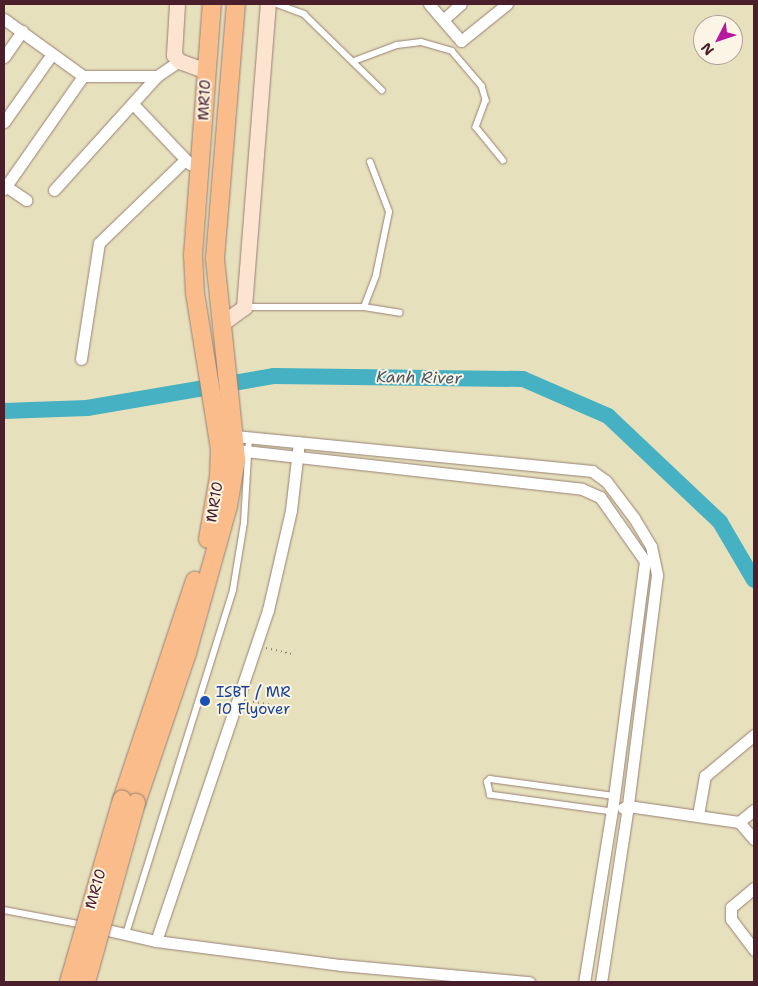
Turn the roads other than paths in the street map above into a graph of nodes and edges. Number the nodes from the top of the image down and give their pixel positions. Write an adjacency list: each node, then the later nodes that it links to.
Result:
1 (177, 4): 14 (street)
2 (212, 4): 16 (main road, MR10)
3 (236, 4): 32 (main road, MR10)
4 (268, 4): 29 (street)
5 (277, 4): 15 (lane)
6 (429, 4): 10 (street)
7 (461, 4): 10 (street)
8 (507, 4): 10 (street)
9 (4, 19): 11 (street)
10 (443, 20)
11 (22, 31): 12 (street); 13 (street)
12 (52, 54): 17 (street); 21 (street)
13 (4, 57)
14 (179, 61): 16 (street); 18 (street)
15 (354, 61): 19 (lane); 23 (lane)
16 (207, 71): 25 (main road, MR10)
17 (83, 76): 18 (street); 26 (street)
18 (157, 76): 20 (street)
19 (382, 90)
20 (133, 104): 22 (street); 27 (street)
21 (4, 122)
22 (185, 160): 25 (street); 33 (street)
23 (503, 160)
24 (370, 162): 30 (lane)
25 (202, 172): 39 (main road, MR10)
26 (4, 187): 28 (street)
27 (54, 190)
28 (26, 200)
29 (244, 307): 30 (lane); 32 (street)
30 (364, 307): 31 (lane)
31 (400, 313)
32 (222, 332): 34 (main road, MR10)
33 (81, 359)
34 (241, 439): 35 (street); 36 (street); 39 (main road, MR10); 49 (lane)
35 (299, 442): 36 (street); 40 (street)
36 (297, 458): 38 (street); 50 (street)
37 (754, 734): 43 (street)
38 (614, 796): 40 (street); 42 (street); 42 (lane)
39 (129, 802): 52 (main road, MR10, bridge); 53 (main road, MR10, bridge)
40 (628, 806): 42 (street); 43 (street); 56 (street)
41 (754, 810): 44 (street)
42 (612, 812): 55 (street)
43 (698, 815): 44 (street)
44 (739, 822): 45 (street)
45 (754, 840)
46 (754, 888): 51 (street)
47 (4, 910): 48 (lane)
48 (78, 924): 49 (street)
49 (126, 934): 50 (street)
50 (156, 941): 54 (street)
51 (754, 950)
52 (69, 982)
53 (86, 982)
54 (529, 982)
55 (584, 982)
56 (601, 982)

